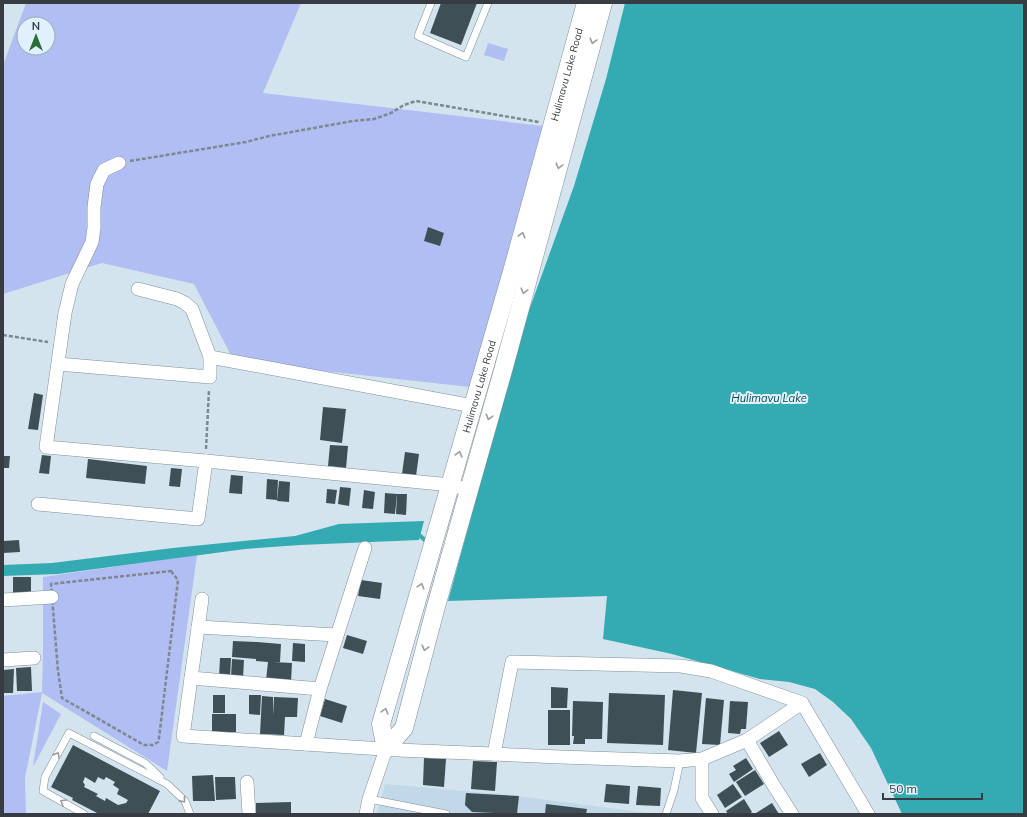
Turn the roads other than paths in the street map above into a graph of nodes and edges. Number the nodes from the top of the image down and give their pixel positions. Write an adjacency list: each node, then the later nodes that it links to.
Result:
1 (431, 3): 2 (lane)
2 (488, 3)
3 (586, 3): 9 (main road, Hulimavu Lake Road, one-way to 3)
4 (603, 3): 12 (main road, Hulimavu Lake Road, one-way to 12)
5 (119, 163): 8 (street)
6 (138, 289): 7 (street)
7 (210, 357): 8 (street); 9 (street)
8 (58, 364): 10 (street)
9 (473, 406): 11 (main road, Hulimavu Lake Road, one-way to 9)
10 (206, 461): 11 (street); 13 (street)
11 (450, 485): 12 (street); 28 (main road, Hulimavu Lake Road, one-way to 11)
12 (468, 490): 28 (main road, Hulimavu Lake Road, one-way to 28)
13 (38, 504)
14 (365, 548): 19 (street)
15 (52, 597): 17 (street)
16 (202, 599): 18 (street)
17 (3, 600)
18 (198, 627): 19 (street); 22 (street)
19 (336, 635): 23 (street)
20 (34, 658): 21 (street)
21 (3, 660)
22 (191, 678): 23 (street); 27 (street)
23 (320, 689): 27 (street)
24 (802, 703): 26 (street); 29 (street); 43 (street)
25 (94, 736): 33 (lane)
26 (747, 740): 30 (street); 42 (street)
27 (306, 744): 28 (street)
28 (386, 749): 29 (street); 34 (street)
29 (494, 754): 31 (street)
30 (702, 759): 31 (street); 41 (street)
31 (680, 761): 40 (lane)
32 (247, 782): 37 (street)
33 (168, 784): 35 (lane, one-way to 33); 36 (lane, one-way to 36)
34 (369, 799): 38 (street); 39 (lane)
35 (84, 814)
36 (190, 814)
37 (249, 814)
38 (366, 814)
39 (446, 814)
40 (666, 814)
41 (712, 814)
42 (792, 814)
43 (868, 814)

